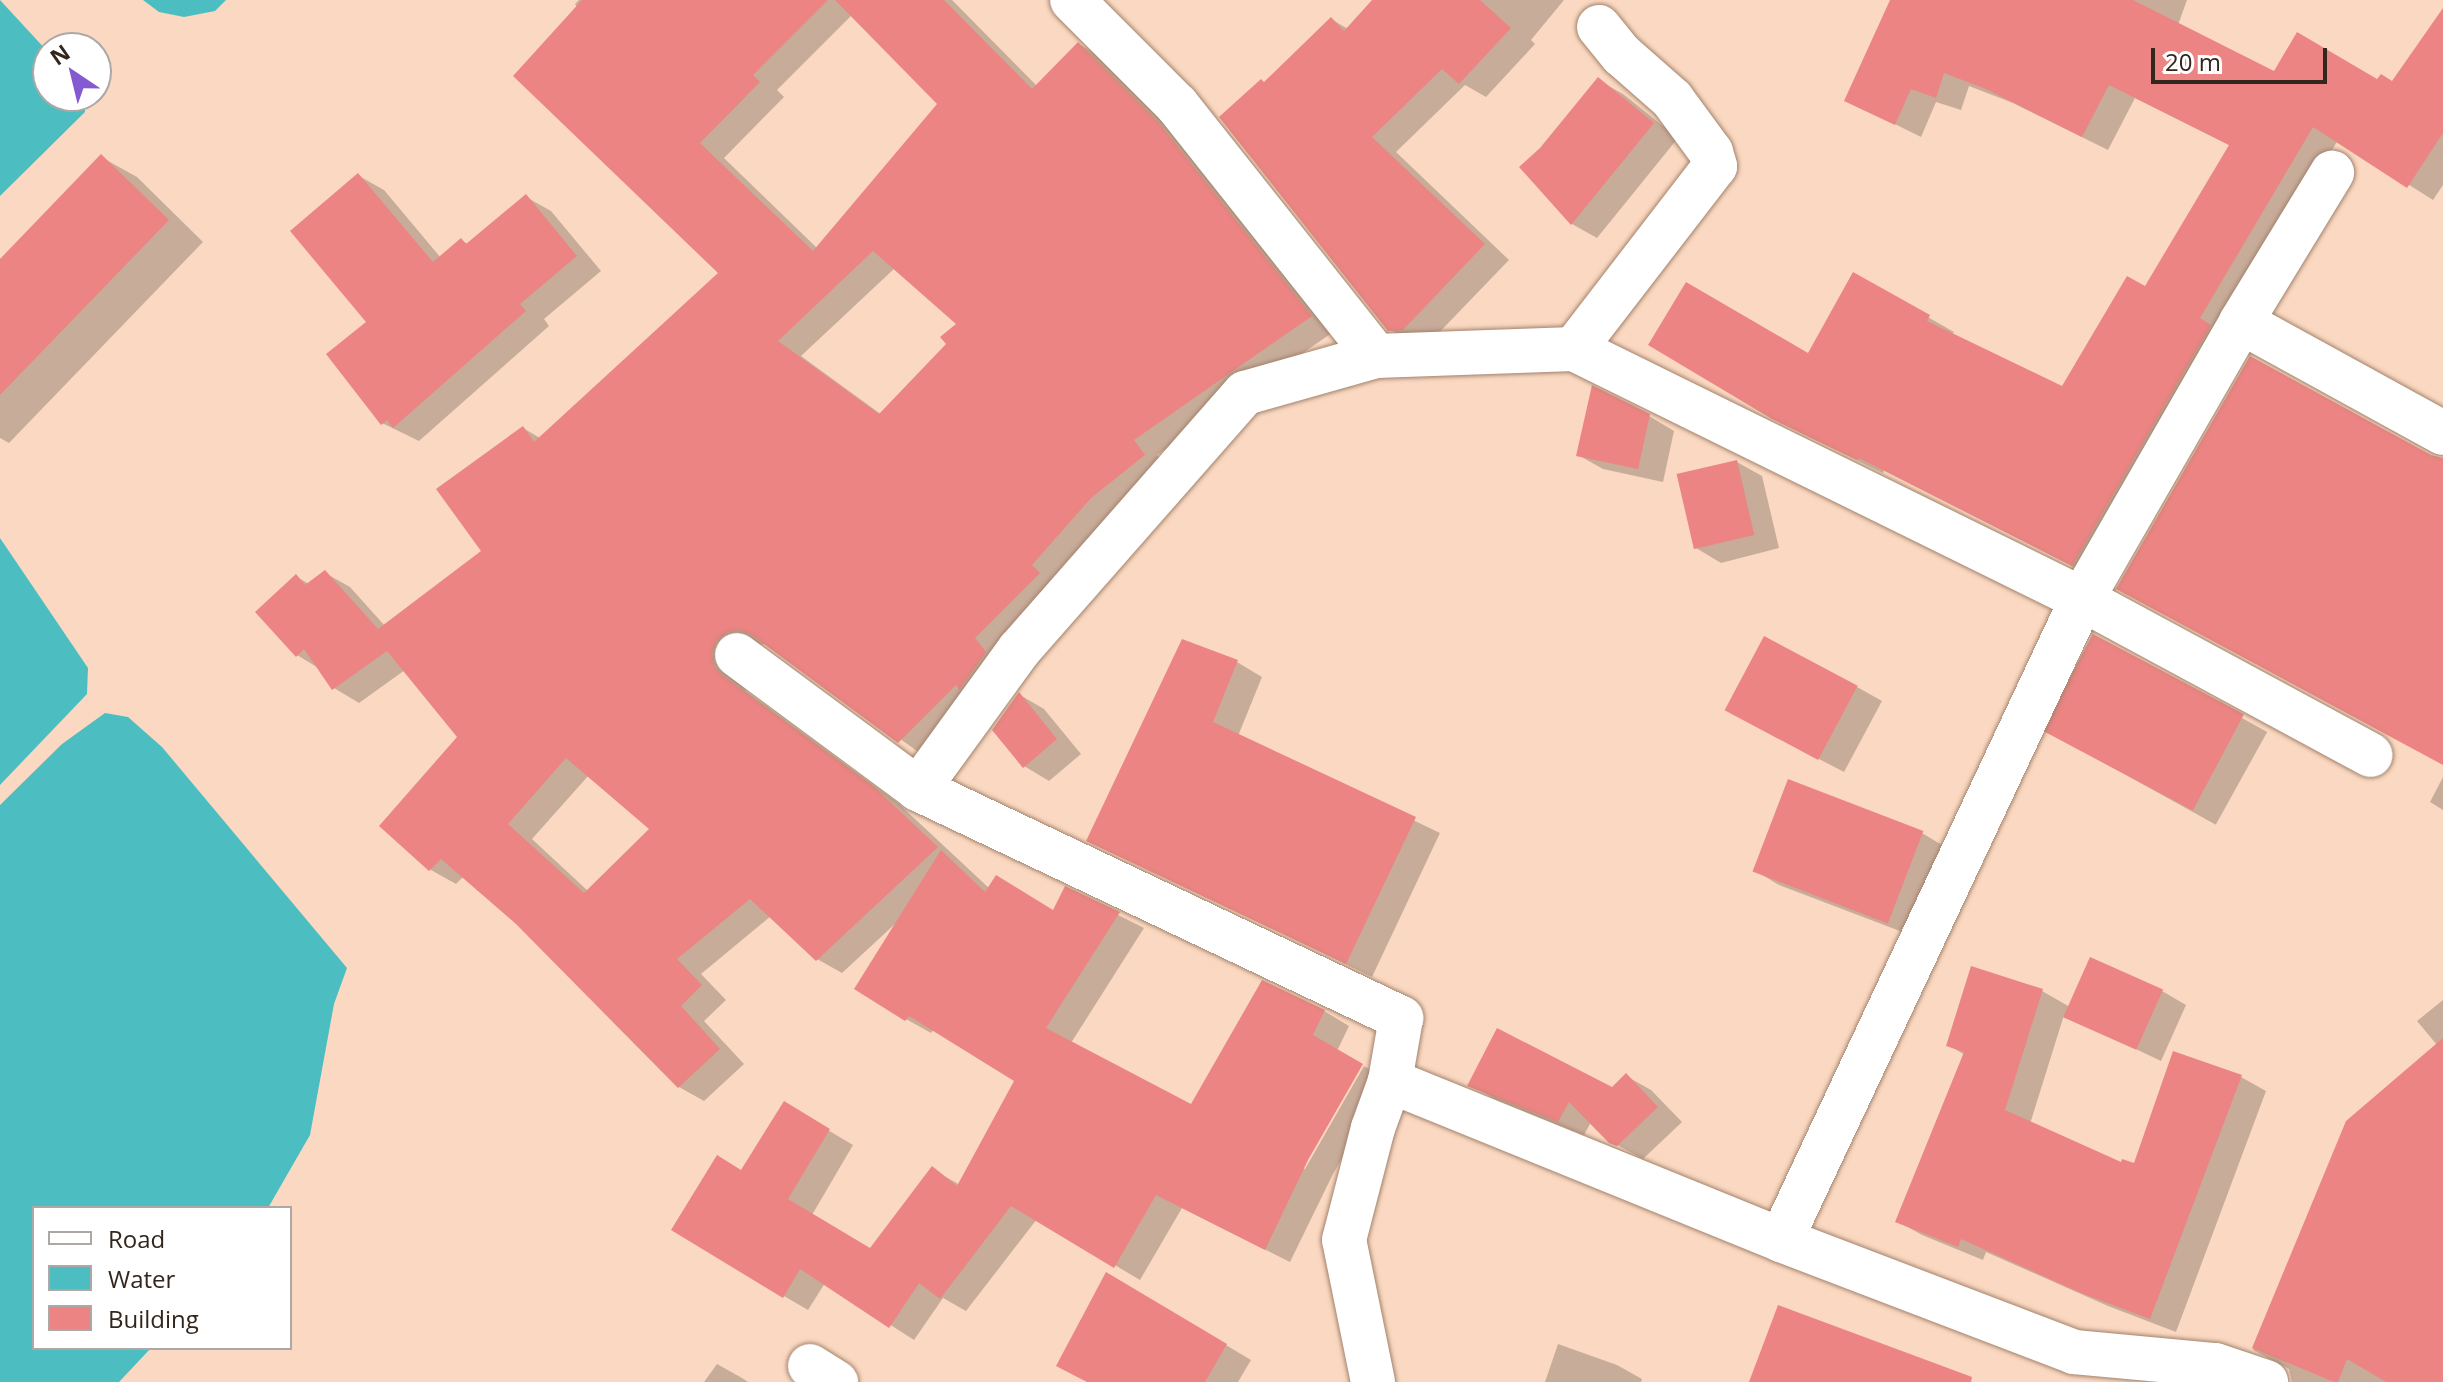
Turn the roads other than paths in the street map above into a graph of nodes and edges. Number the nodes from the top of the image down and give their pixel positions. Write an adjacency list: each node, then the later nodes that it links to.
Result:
1 (1072, 0): 6 (street)
2 (1599, 27): 5 (street)
3 (2332, 173): 4 (street)
4 (2241, 322): 7 (street); 8 (street)
5 (1574, 349): 6 (street); 8 (street)
6 (1376, 356): 11 (street)
7 (2443, 433)
8 (2082, 599): 10 (street); 13 (street)
9 (737, 655): 11 (street)
10 (2370, 755)
11 (918, 789): 12 (street)
12 (1390, 1081): 13 (street); 14 (street)
13 (1781, 1240): 15 (street)
14 (1373, 1382)
15 (2266, 1382)

